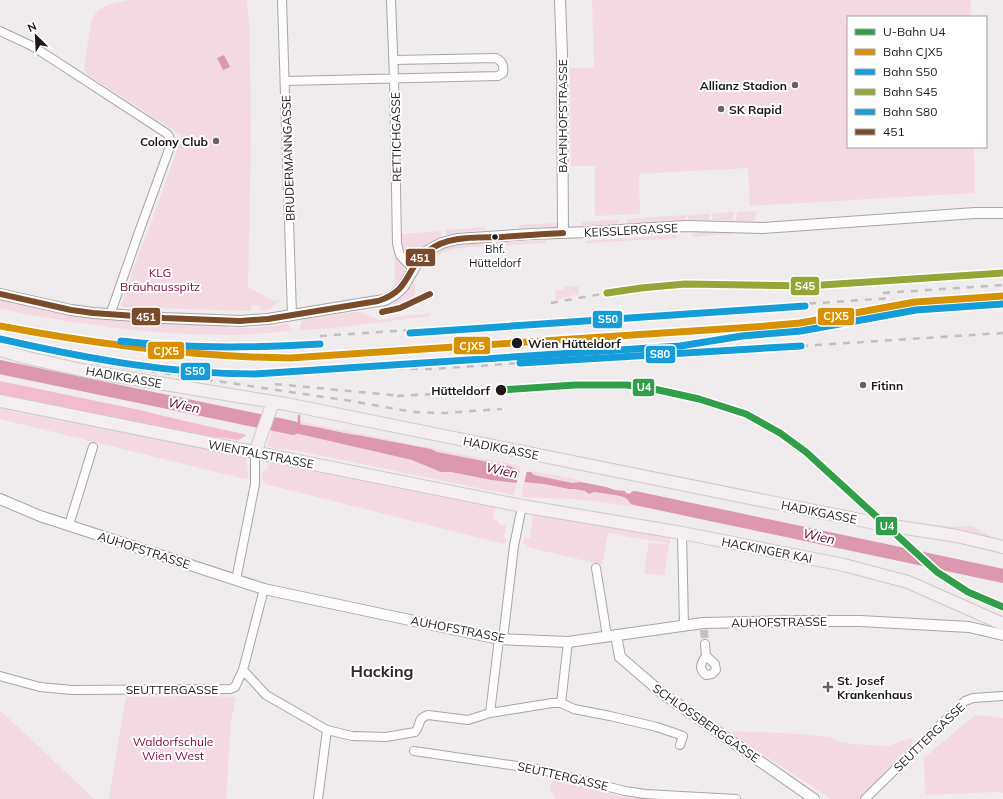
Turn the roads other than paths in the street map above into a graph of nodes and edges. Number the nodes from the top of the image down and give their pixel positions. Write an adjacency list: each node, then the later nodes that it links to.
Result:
1 (282, 0): 7 (street, BRUDERMANNGASSE)
2 (391, 0): 5 (street, RETTICHGASSE)
3 (560, 0): 9 (street, BAHNHOFSTRASSE)
4 (0, 31): 12 (street)
5 (394, 60): 6 (street, RETTICHGASSE); 6 (street)
6 (394, 78): 7 (street); 10 (street, RETTICHGASSE)
7 (286, 81): 13 (street, BRUDERMANNGASSE)
8 (1003, 213): 9 (street, KEISSLERGASSE)
9 (563, 233): 10 (street, KEISSLERGASSE)
10 (413, 269): 13 (street, KEISSLERGASSE)
11 (0, 294): 12 (street, KEISSLERGASSE)
12 (110, 314): 13 (street, KEISSLERGASSE)
13 (292, 315)
14 (0, 350): 16 (main road, HADIKGASSE)
15 (0, 401): 18 (main road, WIENTALSTRASSE)
16 (272, 404): 18 (main road); 23 (main road, HADIKGASSE)
17 (93, 447): 21 (street)
18 (257, 449): 20 (main road, WIENTALSTRASSE); 25 (street)
19 (0, 499): 21 (street, AUHOFSTRASSE)
20 (522, 506): 22 (main road, HACKINGER KAI); 31 (street)
21 (69, 525): 25 (street, AUHOFSTRASSE)
22 (682, 533): 27 (main road, HACKINGER KAI); 28 (street)
23 (1003, 547)
24 (596, 568): 30 (street)
25 (236, 580): 26 (street, AUHOFSTRASSE)
26 (264, 589): 31 (street, AUHOFSTRASSE); 35 (street)
27 (1003, 624)
28 (684, 625): 29 (street, AUHOFSTRASSE); 30 (street, AUHOFSTRASSE)
29 (1003, 635)
30 (611, 636): 32 (street, AUHOFSTRASSE); 45 (street, SCHLOSSBERGGASSE)
31 (501, 639): 32 (street, AUHOFSTRASSE); 39 (street)
32 (568, 642): 38 (street)
33 (705, 644): 34 (street)
34 (706, 656)
35 (243, 670): 36 (street, SEUTTERGASSE); 40 (street)
36 (0, 676)
37 (1003, 696): 46 (street, SEUTTERGASSE)
38 (561, 703): 39 (street); 41 (street)
39 (490, 713): 40 (street)
40 (327, 730): 43 (street)
41 (680, 745)
42 (414, 751): 44 (street, SEUTTERGASSE)
43 (318, 799)
44 (736, 799)
45 (813, 799)
46 (865, 799)

